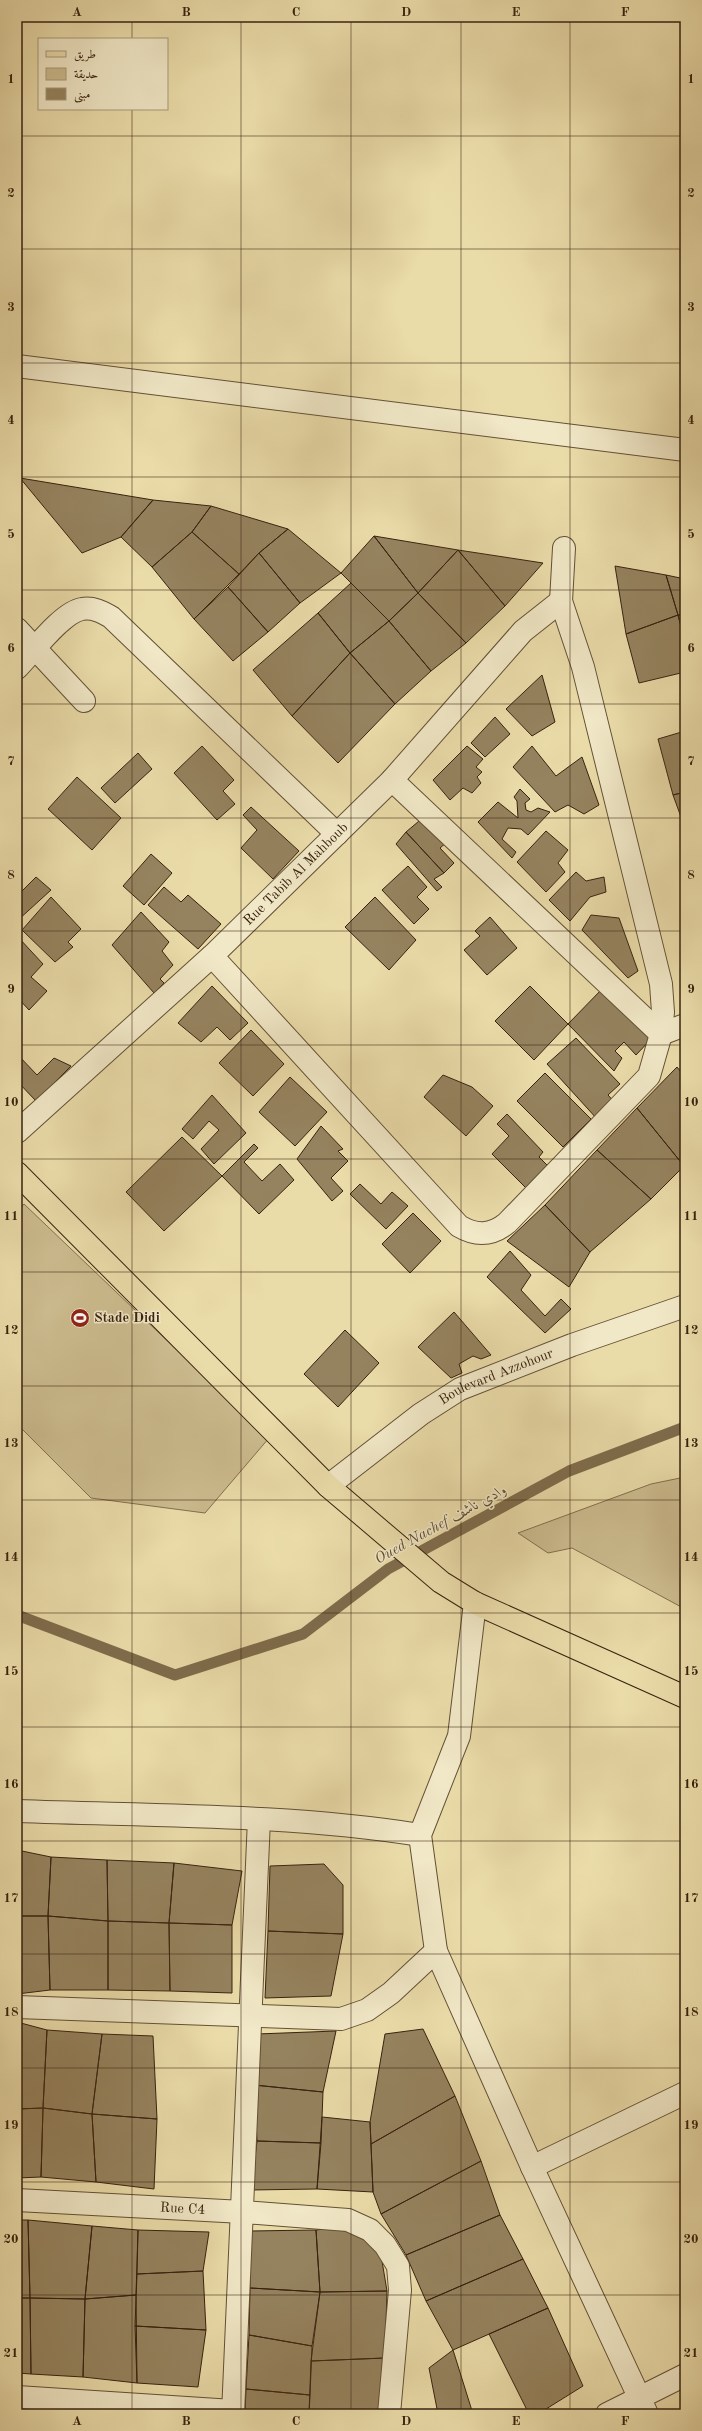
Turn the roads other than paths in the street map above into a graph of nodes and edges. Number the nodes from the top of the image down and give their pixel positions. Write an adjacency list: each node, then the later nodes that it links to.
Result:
1 (17, 366): 2 (street)
2 (685, 450)
3 (564, 548): 4 (street)
4 (561, 601): 9 (street, Rue Tabib Al Mahboub); 13 (street)
5 (17, 629): 6 (street)
6 (36, 649): 7 (street); 8 (street); 10 (street)
7 (17, 668)
8 (84, 701)
9 (392, 780): 10 (street, Rue Tabib Al Mahboub); 13 (street)
10 (337, 834): 11 (street, Rue Tabib Al Mahboub)
11 (212, 956): 13 (street); 14 (street, Rue Tabib Al Mahboub)
12 (685, 1025): 13 (street)
13 (661, 1034)
14 (17, 1132)
15 (17, 1173): 17 (main road)
16 (685, 1306): 17 (street, Boulevard Azzohour)
17 (328, 1486): 18 (main road)
18 (474, 1603): 19 (main road); 22 (street)
19 (685, 1697)
20 (17, 1811): 21 (street)
21 (259, 1819): 22 (street); 25 (street)
22 (420, 1835): 23 (street)
23 (436, 1951): 25 (street); 27 (street)
24 (17, 2008): 25 (street)
25 (250, 2016): 29 (street)
26 (685, 2093): 27 (street)
27 (532, 2167): 32 (street)
28 (17, 2200): 29 (street, Rue C4)
29 (243, 2212): 33 (street); 34 (street, Rue C4)
30 (685, 2376): 32 (street)
31 (17, 2397): 33 (street)
32 (643, 2406): 35 (street)
33 (233, 2413)
34 (389, 2414)
35 (607, 2414)

